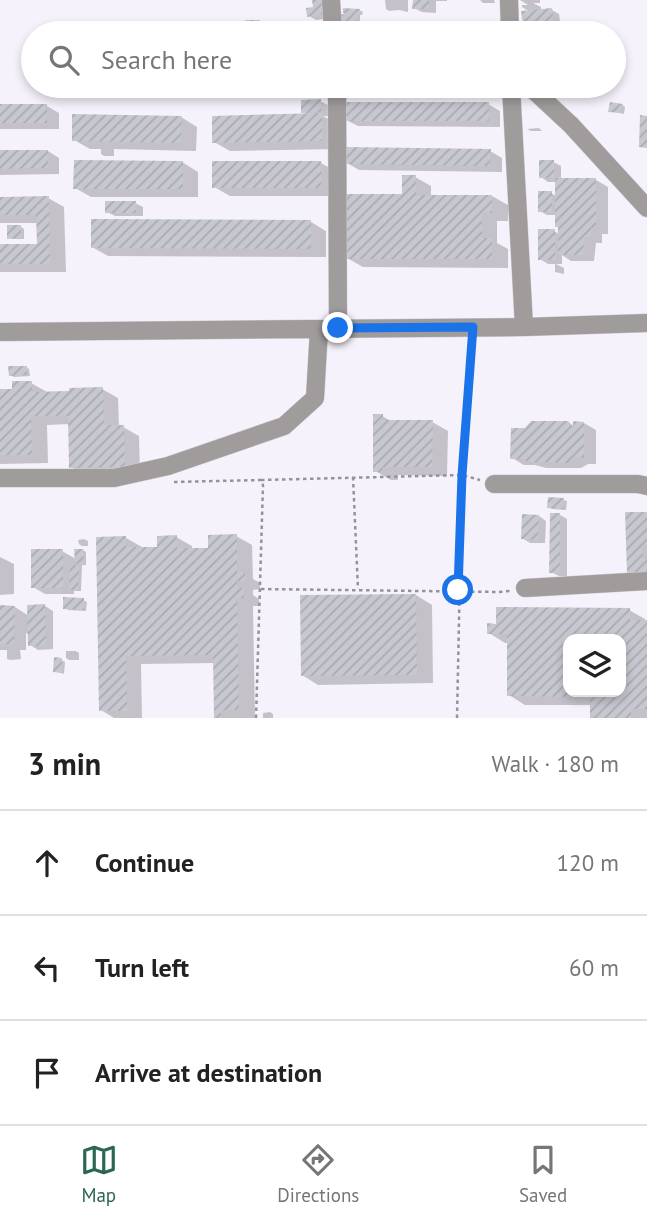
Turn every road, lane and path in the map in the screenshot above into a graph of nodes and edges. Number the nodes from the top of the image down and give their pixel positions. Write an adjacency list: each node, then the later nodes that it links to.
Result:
1 (331, 0): 3 (lane)
2 (509, 0): 4 (lane)
3 (332, 21)
4 (510, 21)
5 (337, 98): 12 (lane)
6 (517, 98): 11 (lane)
7 (533, 98): 8 (lane)
8 (647, 208)
9 (647, 323): 11 (lane)
10 (473, 327): 11 (lane); 12 (lane); 15 (path)
11 (524, 327)
12 (338, 328): 13 (lane)
13 (319, 329): 14 (lane); 17 (lane)
14 (0, 332)
15 (462, 475): 16 (path); 20 (path); 26 (path)
16 (353, 477): 18 (path); 25 (path)
17 (0, 478)
18 (261, 480): 19 (path); 24 (path)
19 (167, 482)
20 (494, 484): 21 (lane)
21 (647, 486)
22 (647, 581): 23 (lane)
23 (526, 588): 26 (path)
24 (261, 589): 25 (path); 27 (path)
25 (358, 590): 26 (path)
26 (458, 590): 28 (path)
27 (256, 718)
28 (457, 718)

